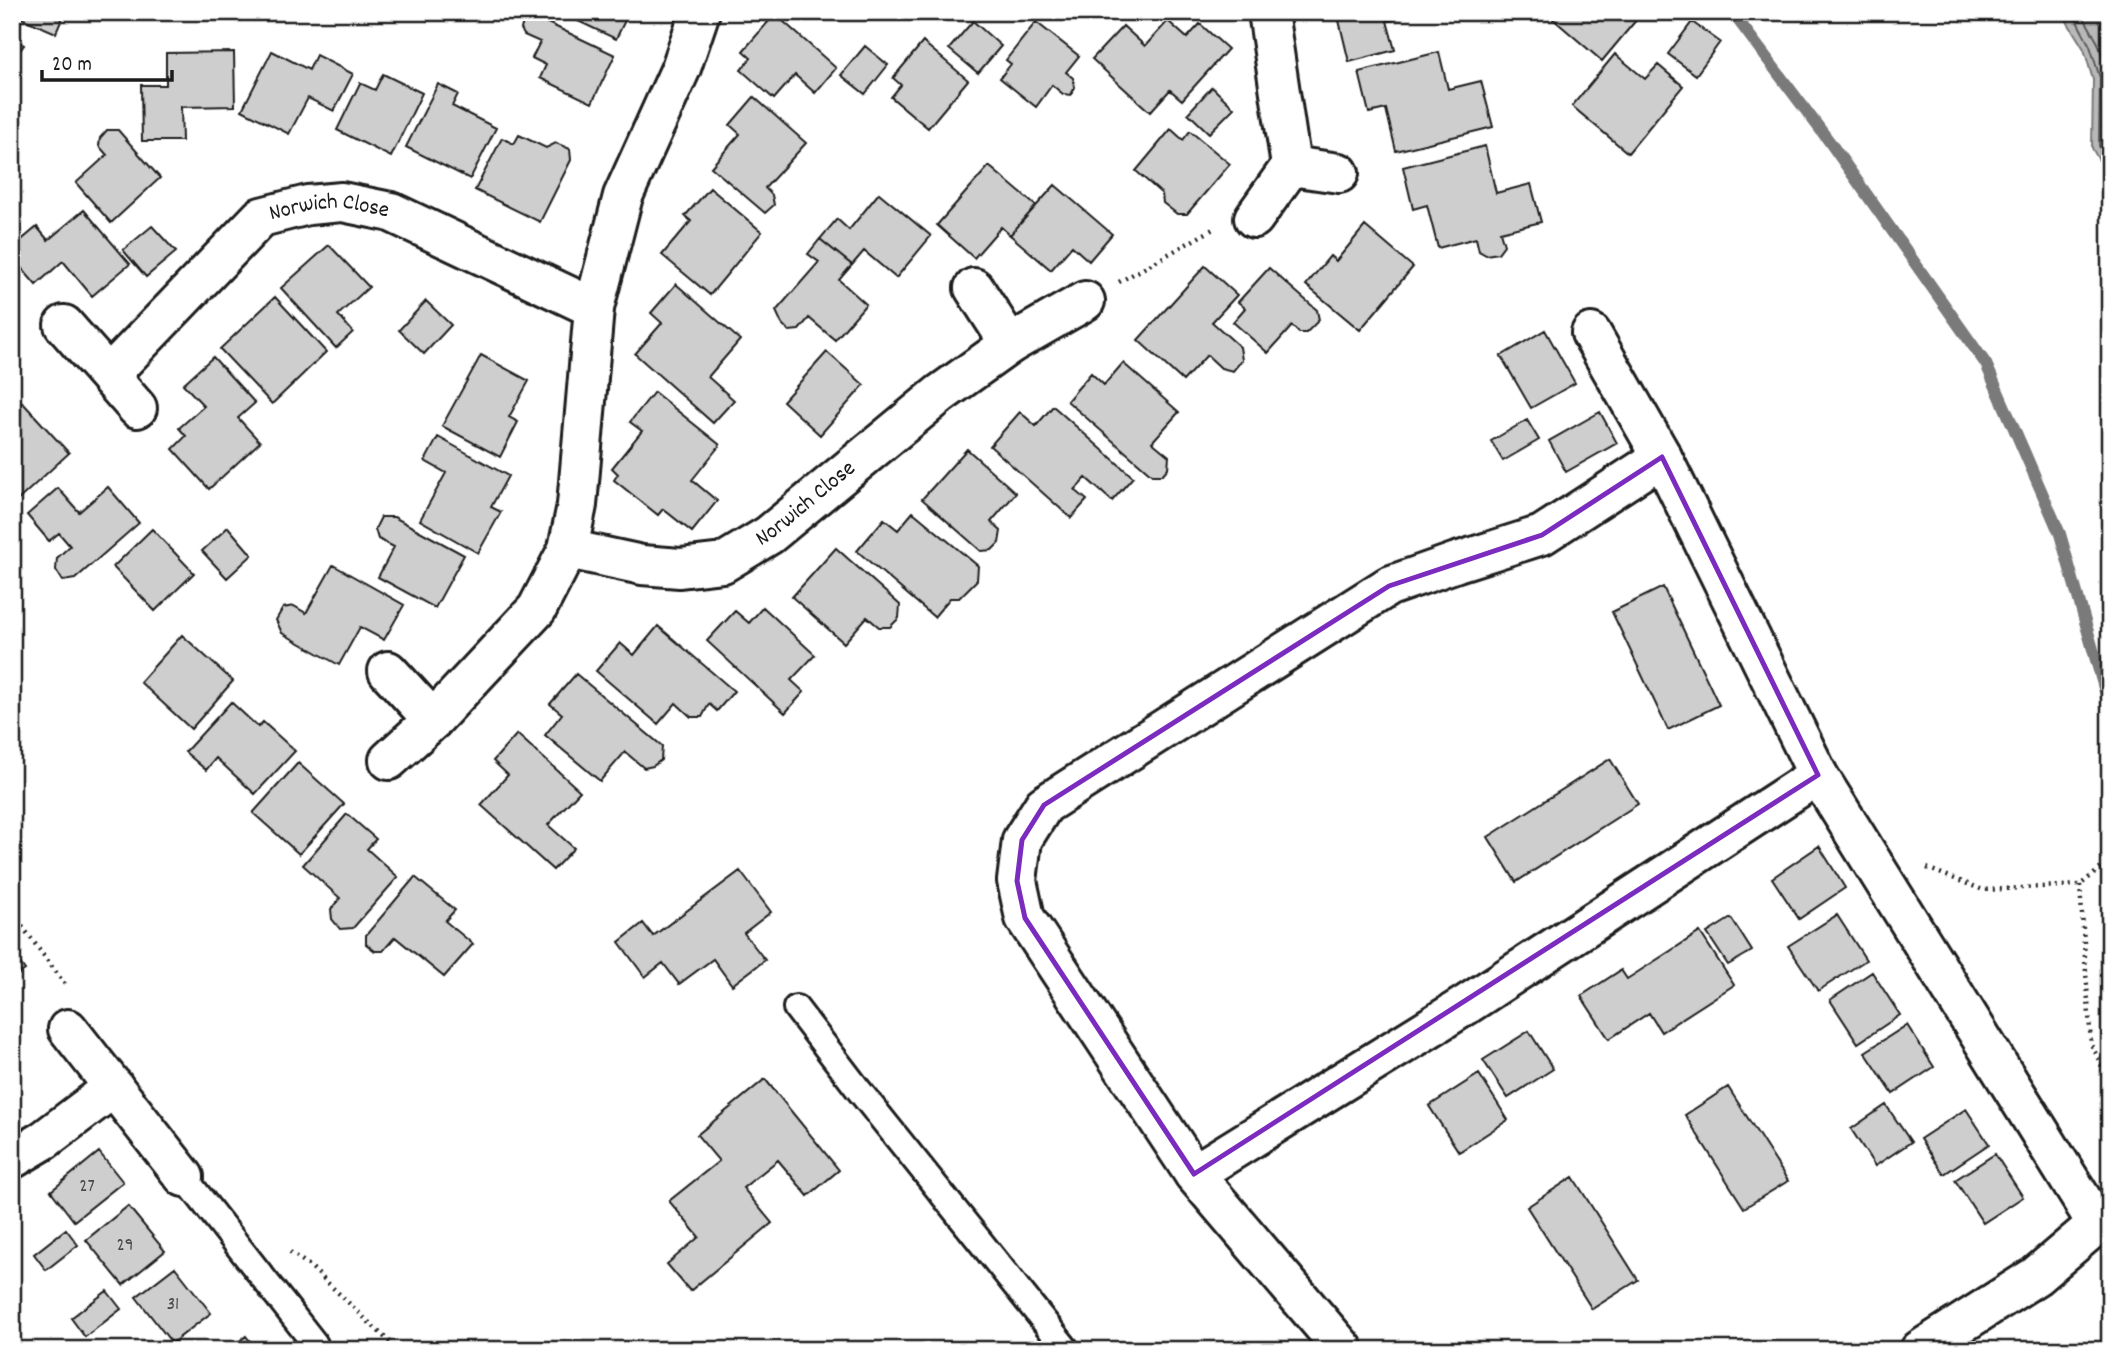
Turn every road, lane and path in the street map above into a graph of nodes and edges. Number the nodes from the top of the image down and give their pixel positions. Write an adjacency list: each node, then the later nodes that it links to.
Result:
1 (700, 12): 8 (street)
2 (1268, 12): 3 (street)
3 (1291, 166): 4 (street); 5 (street)
4 (1339, 173)
5 (1261, 208): 7 (path)
6 (974, 288): 11 (street)
7 (1085, 301): 11 (street, Norwich Close)
8 (594, 308): 12 (street, Norwich Close); 15 (street)
9 (64, 325): 12 (street)
10 (1591, 333): 14 (street)
11 (1010, 344): 15 (street, Norwich Close)
12 (109, 374): 13 (street)
13 (137, 408)
14 (1662, 457): 19 (street); 28 (street)
15 (568, 549): 17 (street)
16 (388, 671): 17 (street)
17 (433, 720): 18 (street)
18 (388, 760)
19 (1818, 775): 28 (street); 30 (street)
20 (2110, 861): 22 (path)
21 (1919, 865): 22 (path)
22 (2080, 885): 25 (path)
23 (796, 1008): 32 (lane)
24 (68, 1028): 26 (street)
25 (2110, 1083)
26 (114, 1087): 27 (street); 29 (street)
27 (12, 1159)
28 (1194, 1174): 33 (street)
29 (184, 1177): 31 (lane)
30 (2103, 1218): 34 (street)
31 (315, 1344)
32 (1067, 1350)
33 (1344, 1350)
34 (1920, 1350)

